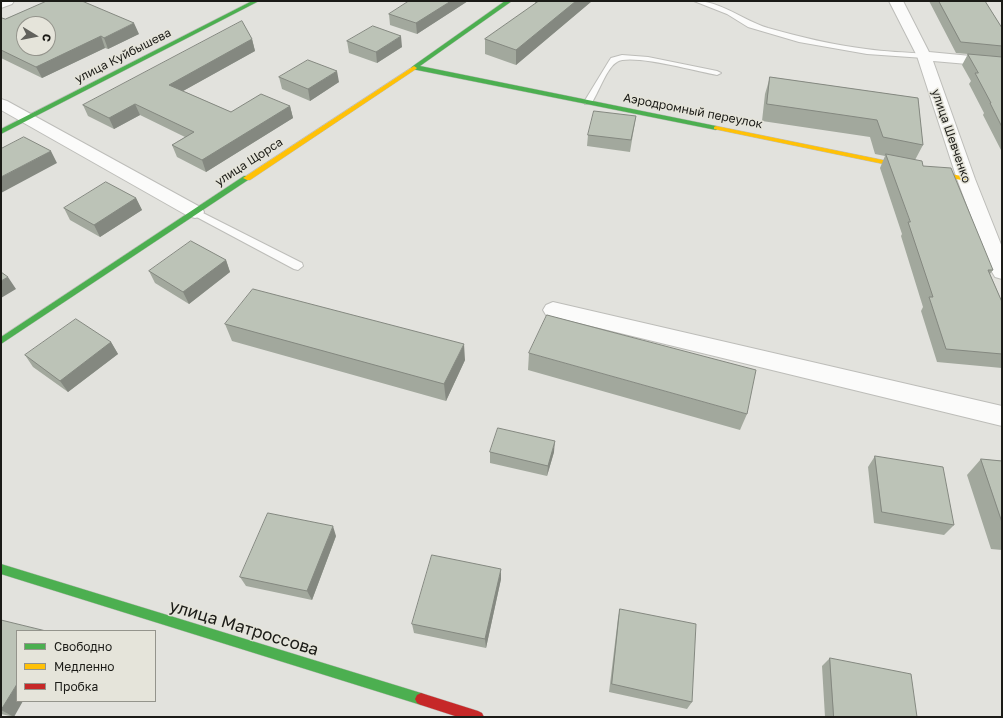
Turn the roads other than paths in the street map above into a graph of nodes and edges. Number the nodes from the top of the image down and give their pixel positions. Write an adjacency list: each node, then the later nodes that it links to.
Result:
1 (7, 1): 6 (street)
2 (256, 1): 13 (street, улица Куйбышева)
3 (509, 1): 9 (street, улица Щорса)
4 (698, 1): 7 (lane)
5 (896, 1): 7 (street, улица Шевченко)
6 (1, 4)
7 (924, 56): 8 (street); 15 (street, улица Шевченко)
8 (1002, 63)
9 (415, 67): 11 (street, Аэродромный переулок); 16 (street, улица Щорса)
10 (717, 73): 11 (lane)
11 (588, 102): 15 (street, Аэродромный переулок)
12 (1, 104): 13 (street)
13 (27, 119): 14 (street, улица Куйбышева); 16 (street)
14 (1, 132)
15 (966, 178): 18 (street, улица Шевченко)
16 (195, 212): 17 (lane); 20 (street, улица Щорса)
17 (298, 266)
18 (1002, 272)
19 (553, 310): 21 (street)
20 (1, 341)
21 (1002, 416)
22 (1, 570): 23 (street, улица Матроссова)
23 (478, 717)

